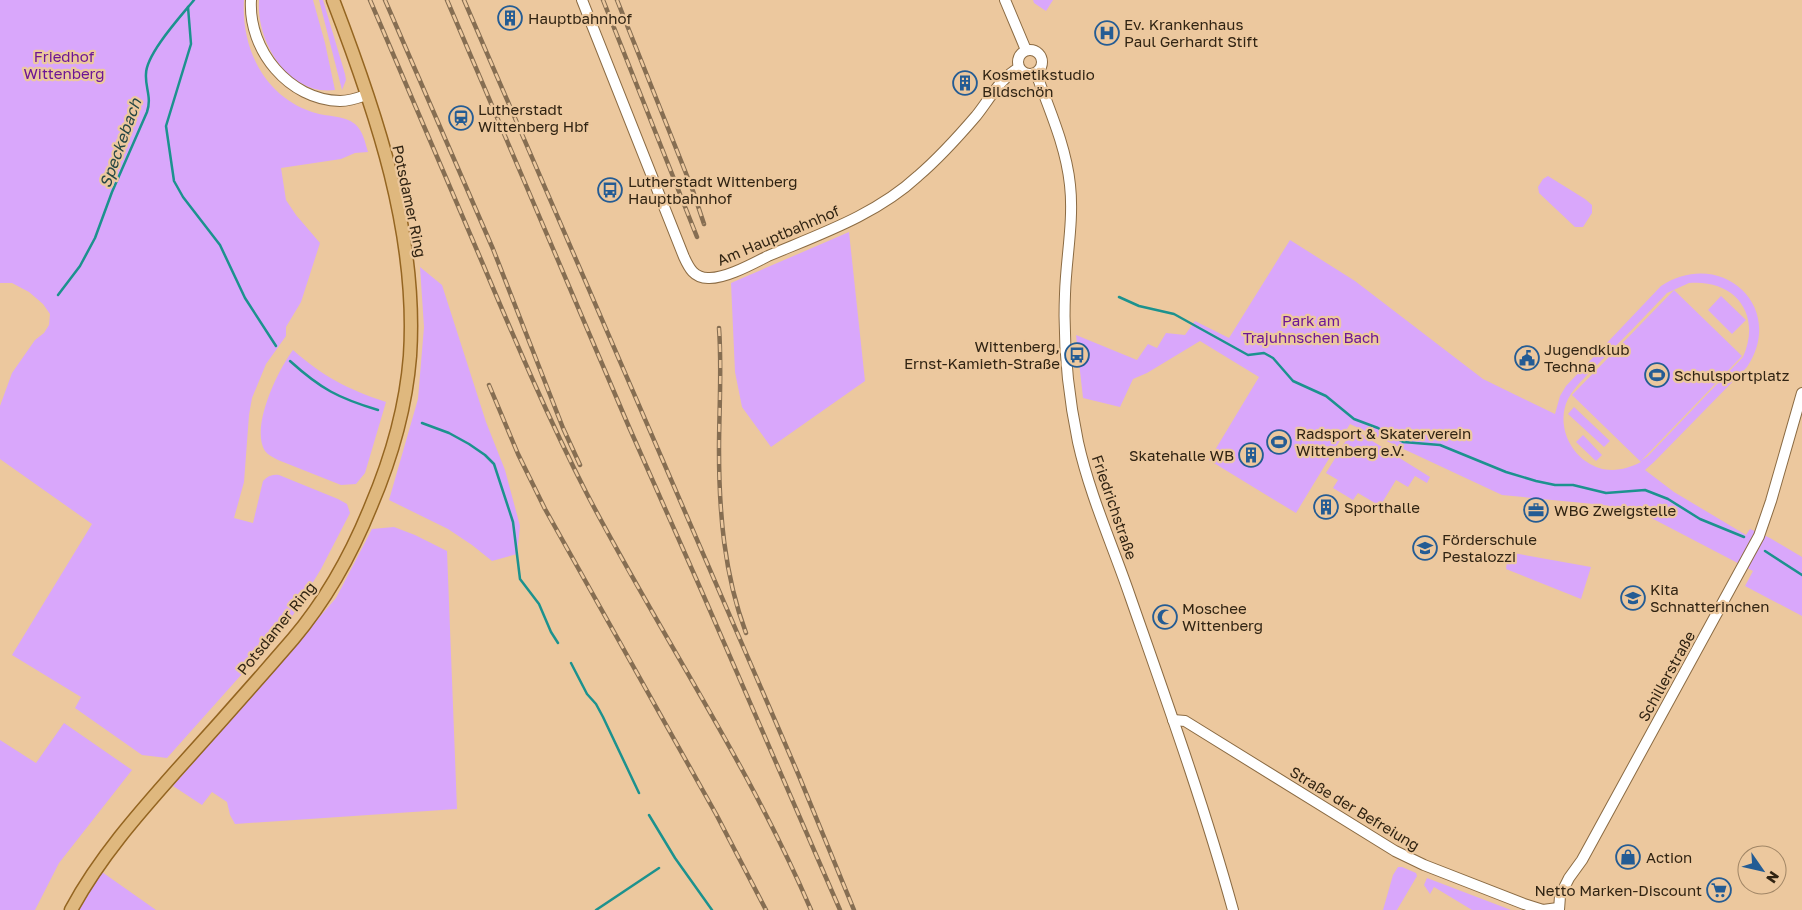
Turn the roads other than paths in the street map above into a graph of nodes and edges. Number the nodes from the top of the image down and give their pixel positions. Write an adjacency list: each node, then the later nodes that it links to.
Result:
1 (251, 0): 8 (street)
2 (333, 0): 8 (main road, Potsdamer Ring)
3 (582, 0): 6 (street, Am Hauptbahnhof)
4 (1005, 0): 5 (street, Friedrichstraße)
5 (1026, 50): 6 (street); 7 (street, Friedrichstraße)
6 (1019, 68): 7 (street)
7 (1036, 73): 10 (street, Friedrichstraße)
8 (366, 95): 12 (main road, Potsdamer Ring)
9 (1802, 393): 11 (street, Schillerstraße)
10 (1173, 720): 11 (street, Straße der Befreiung); 13 (street, Friedrichstraße)
11 (1558, 909)
12 (71, 910)
13 (1233, 910)

